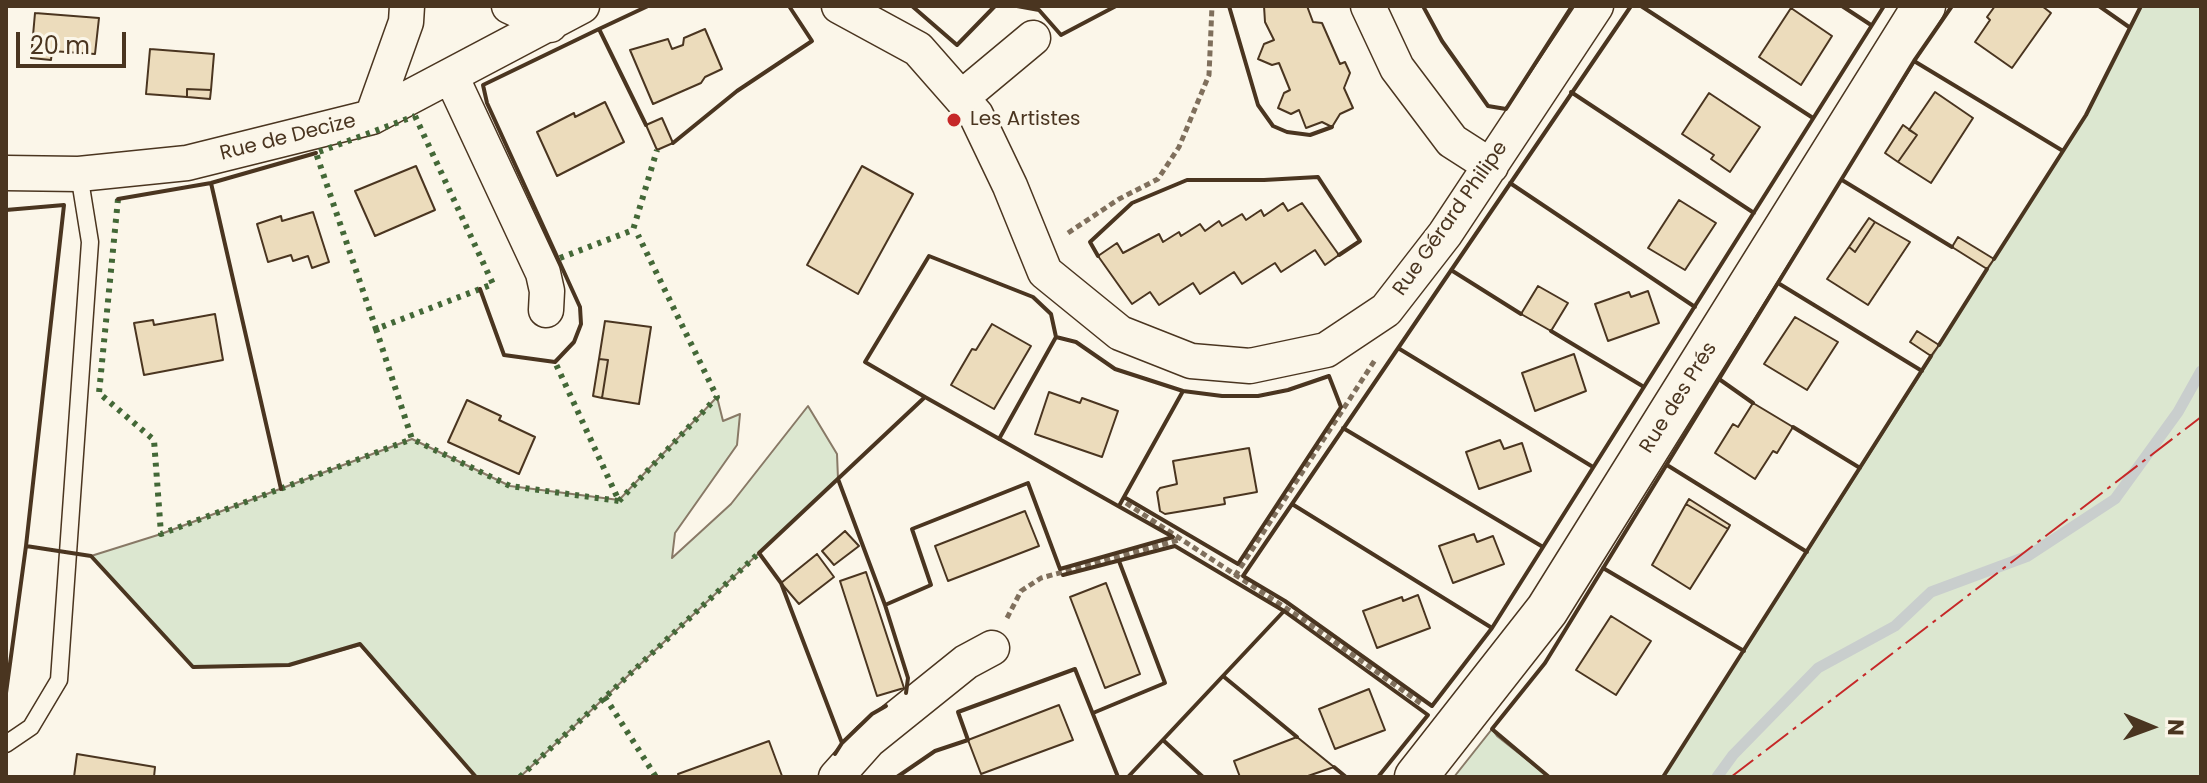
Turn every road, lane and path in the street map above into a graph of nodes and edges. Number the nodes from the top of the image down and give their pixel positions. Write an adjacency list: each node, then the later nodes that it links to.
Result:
1 (407, 6): 13 (street)
2 (509, 6): 9 (street)
3 (582, 6): 9 (street, Rue de Decize)
4 (839, 6): 12 (street, Rue Gérard Philipe)
5 (1212, 6): 17 (path)
6 (1368, 6): 14 (street)
7 (1596, 6): 14 (street, Rue Gérard Philipe)
8 (1924, 6): 24 (street, Rue des Prés)
9 (550, 25): 11 (street, Rue de Decize)
10 (1033, 38): 12 (street)
11 (451, 76): 13 (street, Rue de Decize); 18 (street)
12 (961, 98): 17 (street, Rue Gérard Philipe)
13 (372, 117): 16 (street, Rue de Decize)
14 (1491, 166): 19 (street, Rue Gérard Philipe)
15 (6, 173): 16 (street, Rue de Decize)
16 (79, 174): 25 (lane)
17 (1038, 256): 19 (street, Rue Gérard Philipe)
18 (546, 310)
19 (1365, 324): 22 (path)
20 (1126, 503): 21 (path)
21 (1180, 539): 22 (path); 23 (path)
22 (1235, 576): 24 (path)
23 (992, 648): 26 (street)
24 (1455, 727): 27 (street, Rue des Prés)
25 (6, 744)
26 (836, 777)
27 (1416, 777)

